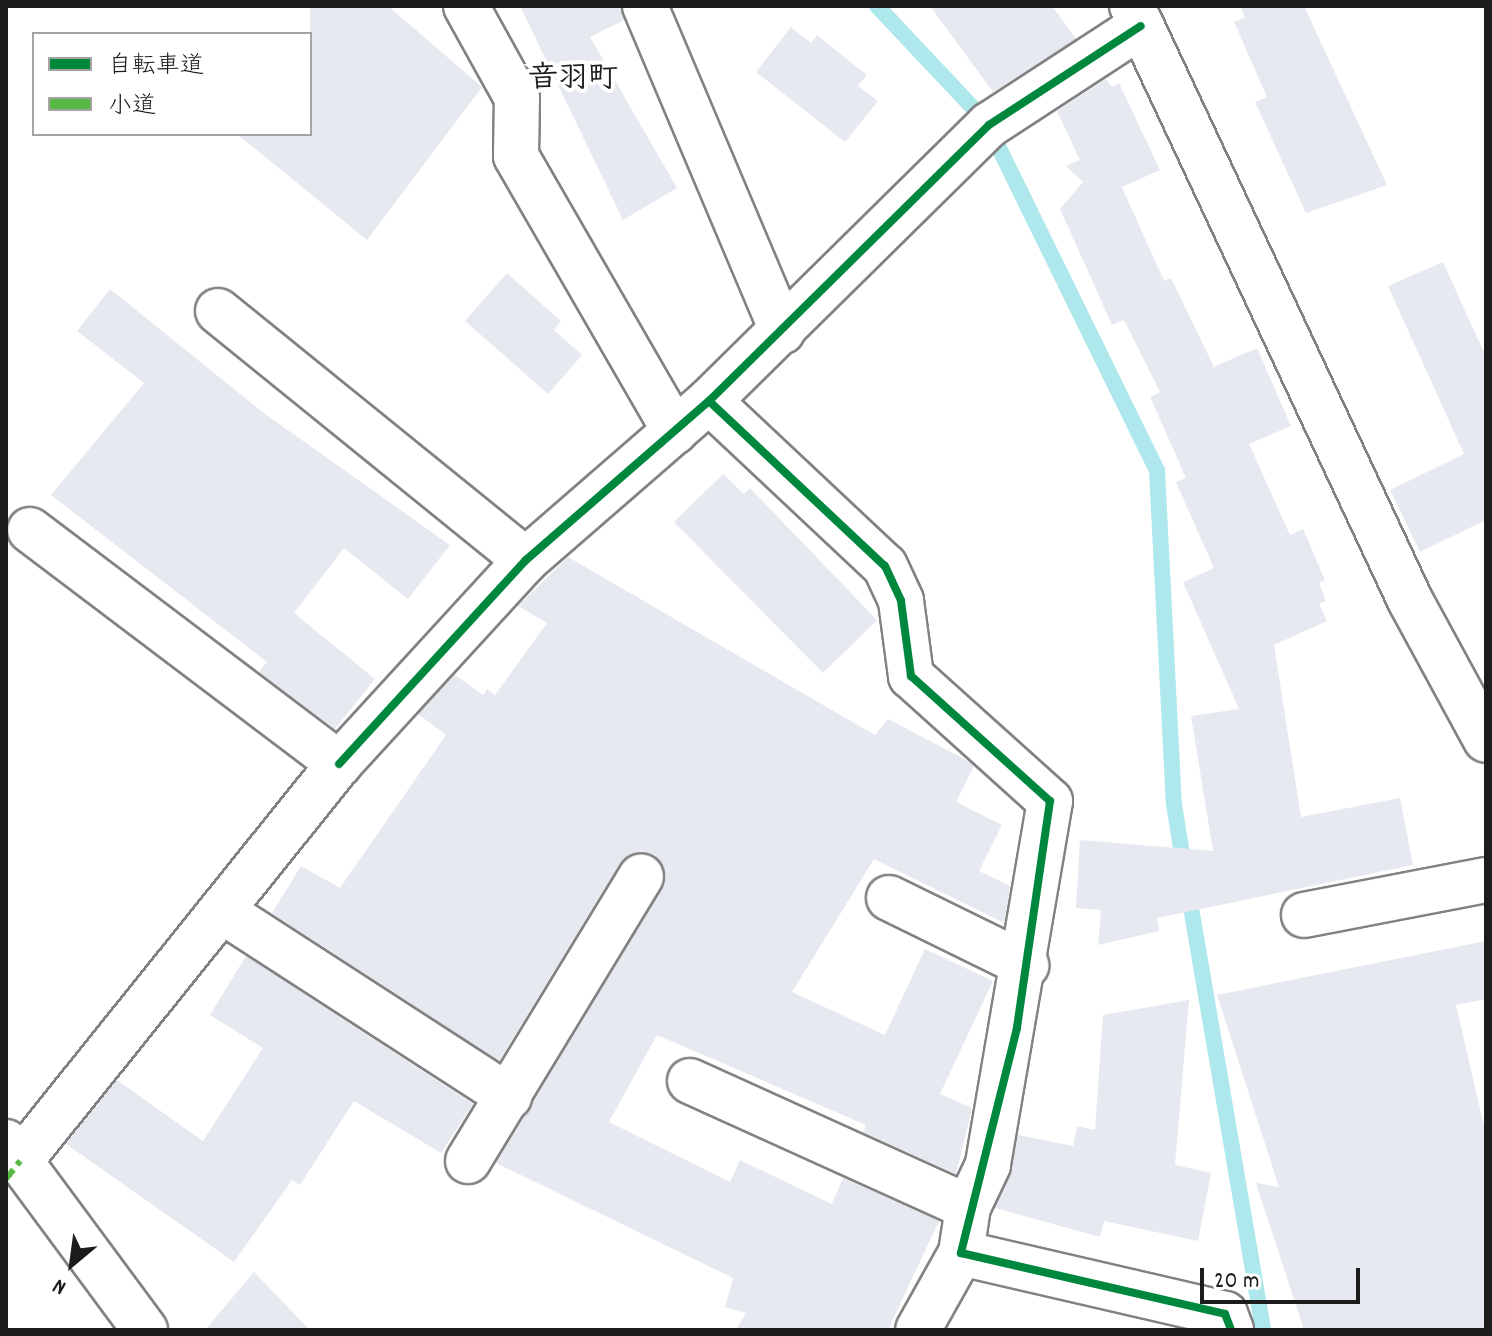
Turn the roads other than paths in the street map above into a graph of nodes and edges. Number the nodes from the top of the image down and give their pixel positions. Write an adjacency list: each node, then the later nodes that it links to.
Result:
1 (466, 6): 7 (street)
2 (645, 6): 5 (street)
3 (1137, 16): 5 (street); 10 (street)
4 (218, 311): 9 (street)
5 (782, 331): 6 (street)
6 (709, 401): 7 (street); 17 (street)
7 (675, 431): 9 (street)
8 (30, 530): 11 (street)
9 (526, 560): 11 (street)
10 (1486, 740)
11 (339, 764): 15 (street)
12 (641, 876): 19 (street)
13 (1486, 880): 16 (street)
14 (889, 898): 17 (street)
15 (222, 911): 19 (street); 20 (street)
16 (1304, 915)
17 (1026, 965): 22 (street)
18 (690, 1081): 22 (street)
19 (509, 1097): 21 (street)
20 (13, 1151): 24 (street)
21 (468, 1161)
22 (968, 1207): 23 (street)
23 (961, 1253): 25 (street); 26 (street)
24 (145, 1330)
25 (918, 1330)
26 (1231, 1330)

